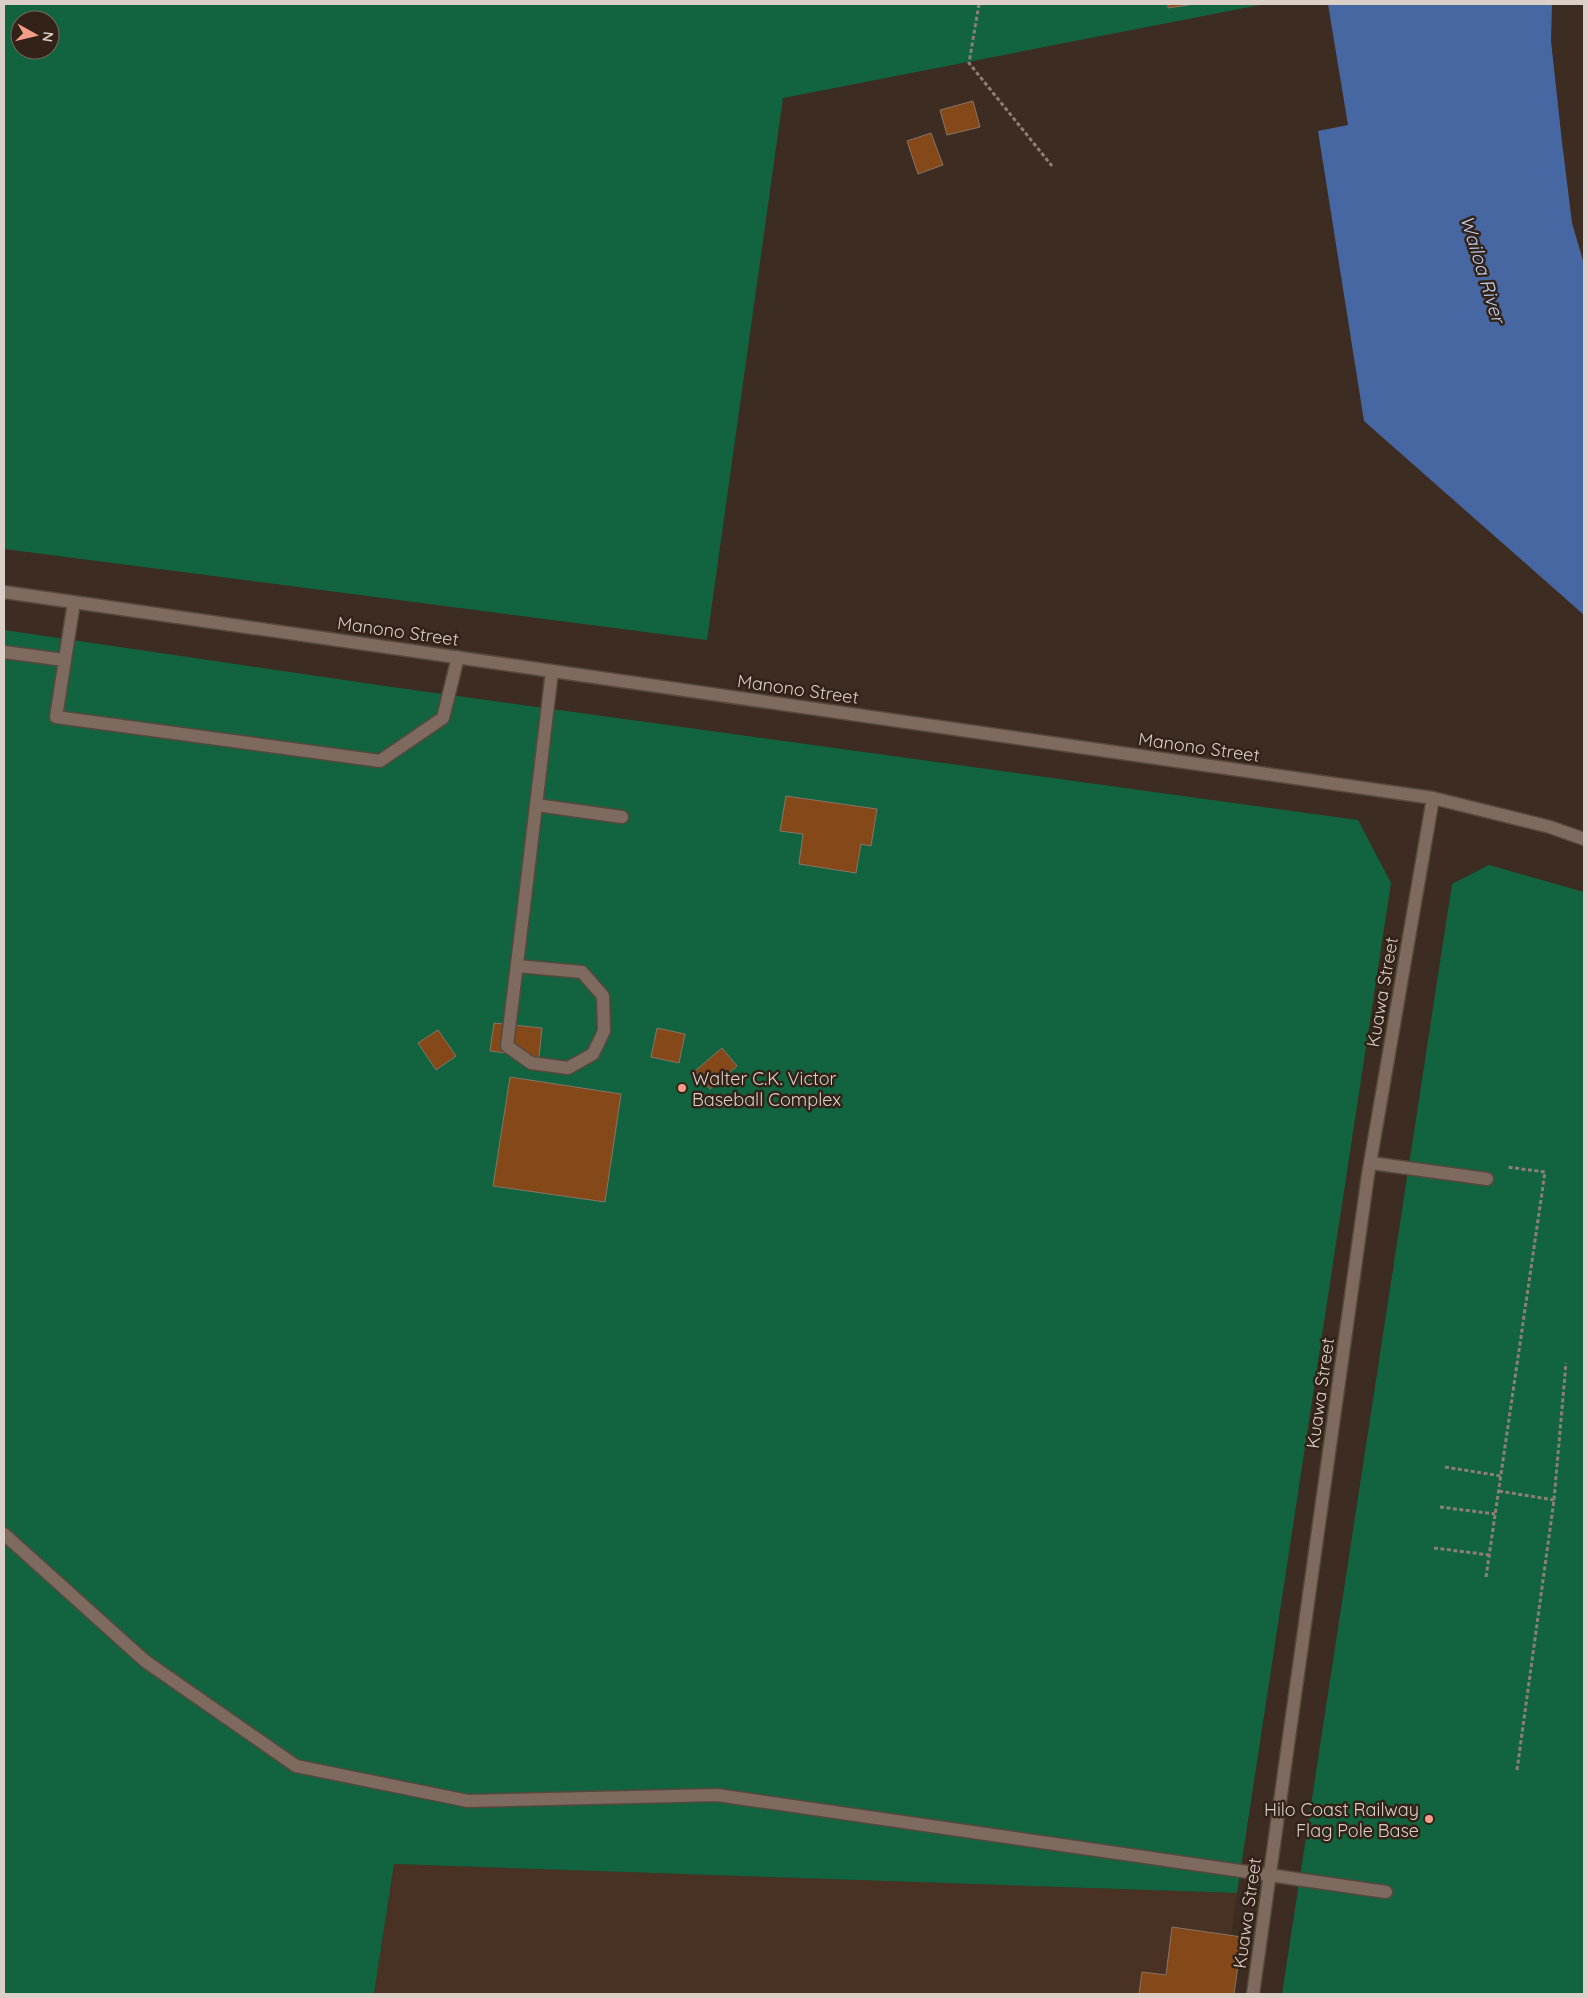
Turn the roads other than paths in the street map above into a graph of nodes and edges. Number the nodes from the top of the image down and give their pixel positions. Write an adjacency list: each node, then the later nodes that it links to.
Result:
1 (4, 592): 2 (street, Manono Street)
2 (74, 602): 4 (street, Manono Street); 5 (street)
3 (4, 652): 5 (street)
4 (458, 657): 5 (street); 6 (street, Manono Street)
5 (64, 660)
6 (552, 671): 7 (street, Manono Street); 8 (street)
7 (1433, 798): 10 (street, Manono Street); 12 (street, Kuawa Street)
8 (536, 805): 9 (street); 11 (street)
9 (622, 817)
10 (1584, 839)
11 (517, 966): 11 (street)
12 (1371, 1163): 13 (street); 15 (street, Kuawa Street)
13 (1487, 1179)
14 (4, 1534): 15 (street)
15 (1270, 1876): 16 (street); 17 (street, Kuawa Street)
16 (1386, 1892)
17 (1253, 1994)

